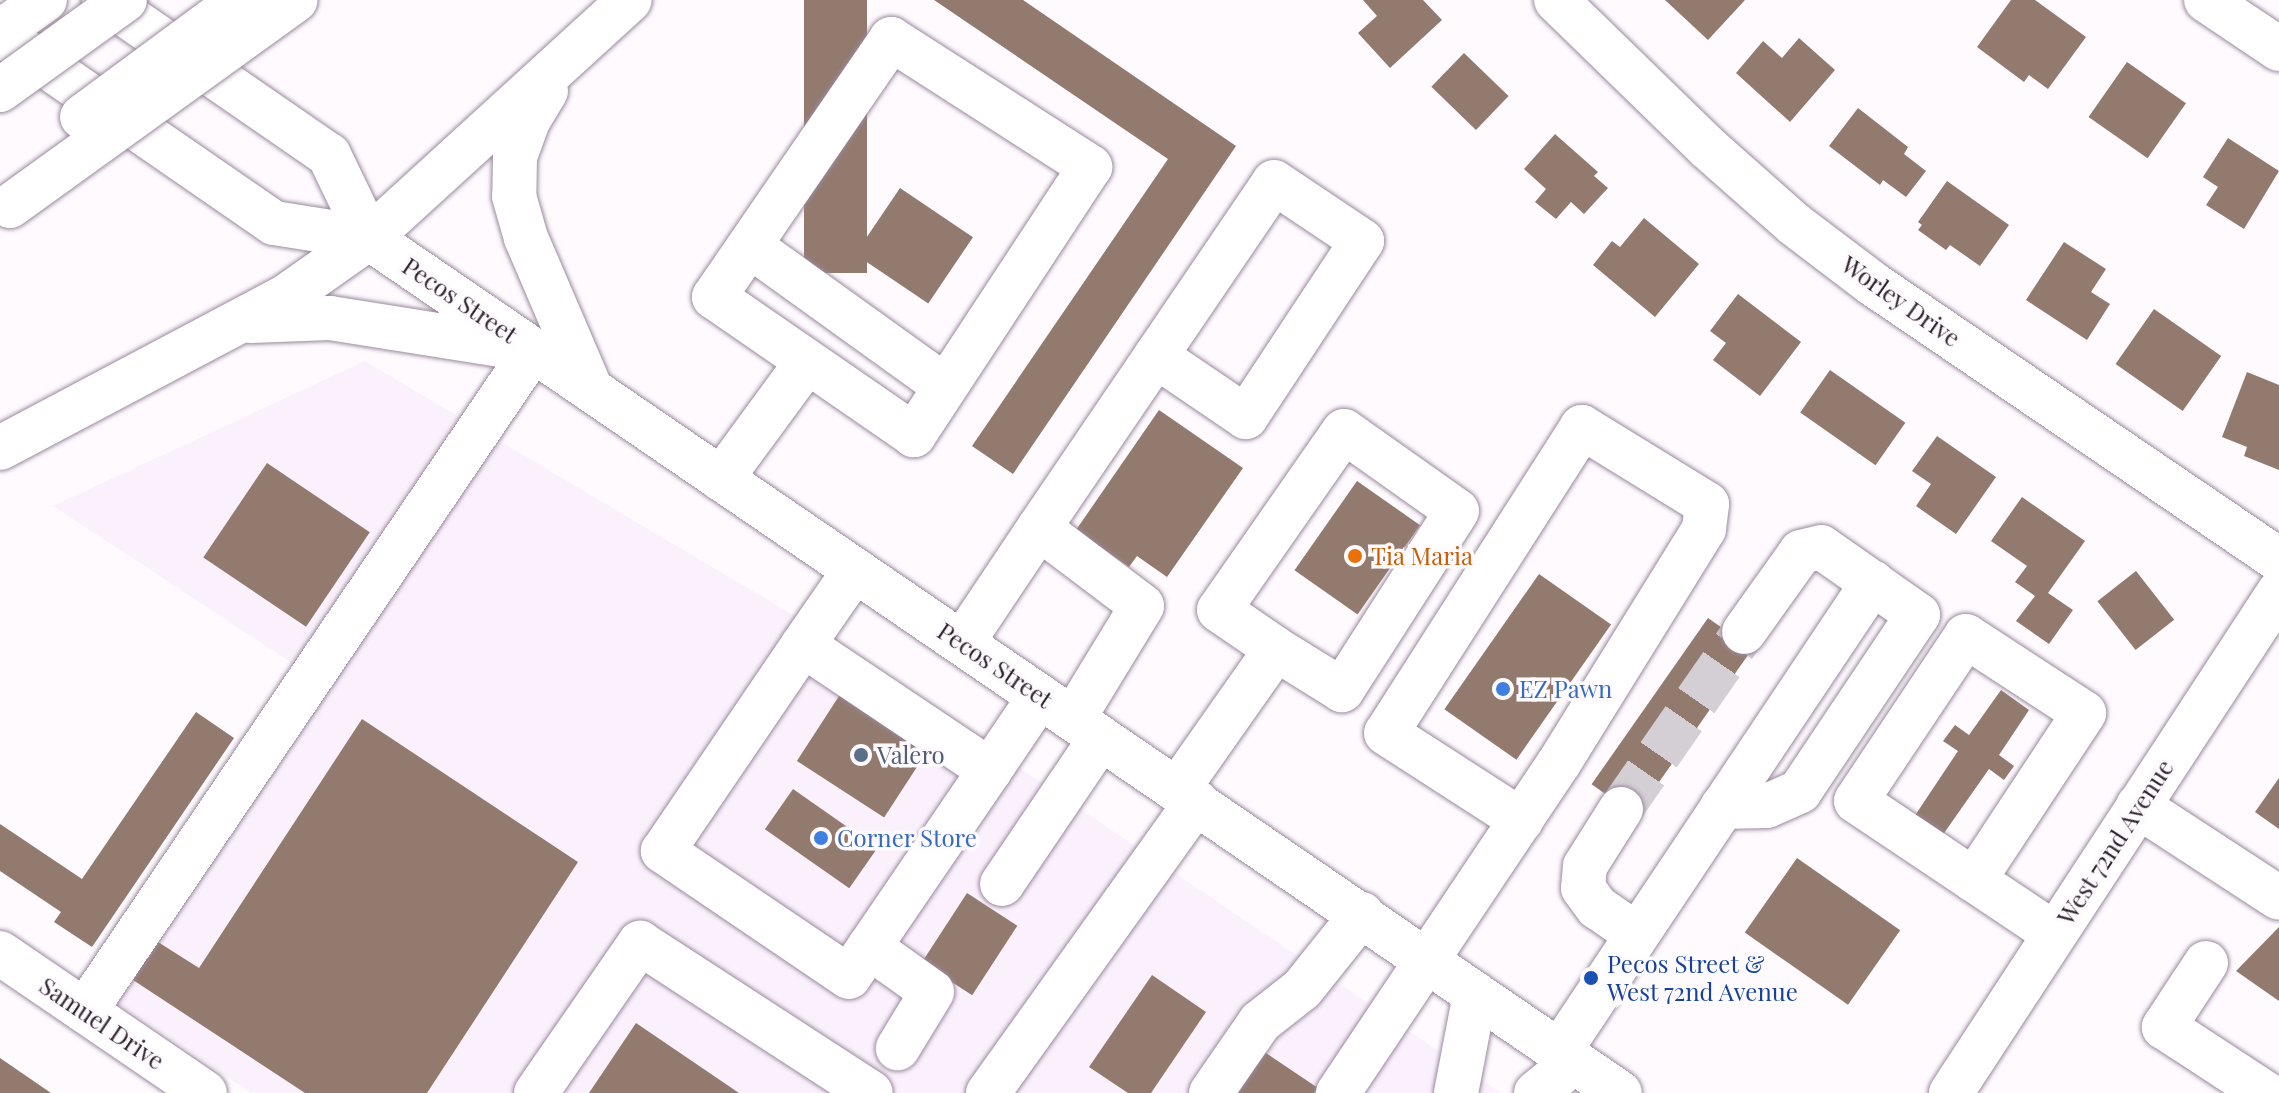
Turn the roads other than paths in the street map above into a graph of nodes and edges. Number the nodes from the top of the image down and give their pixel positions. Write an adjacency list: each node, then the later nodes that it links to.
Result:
1 (45, 0): 9 (main road)
2 (104, 0): 14 (main road, Pecos Street)
3 (125, 0): 12 (main road, bridge)
4 (240, 0): 13 (main road, bridge)
5 (296, 0): 13 (main road, bridge)
6 (630, 0): 11 (main road)
7 (1556, 0): 25 (main road, Worley Drive)
8 (2206, 0): 10 (main road)
9 (0, 33): 14 (main road, Pecos Street)
10 (2279, 49)
11 (571, 57): 14 (main road); 21 (main road)
12 (0, 90)
13 (3, 199)
14 (369, 238): 16 (main road); 17 (main road, Pecos Street)
15 (750, 246): 19 (main road); 20 (main road); 20 (main road)
16 (240, 322): 17 (main road); 22 (main road)
17 (533, 350): 21 (main road, Pecos Street); 49 (main road)
18 (1156, 356): 18 (main road); 24 (main road)
19 (807, 362): 20 (main road); 23 (main road)
20 (945, 386)
21 (591, 390): 23 (main road, Pecos Street)
22 (0, 448)
23 (721, 479): 26 (main road, Pecos Street)
24 (1039, 528): 29 (main road); 32 (main road)
25 (2279, 560)
26 (855, 570): 29 (main road, Pecos Street); 30 (main road)
27 (2279, 592): 35 (main road, West 72nd Avenue)
28 (1744, 632): 42 (main road)
29 (962, 643): 32 (main road, Pecos Street)
30 (803, 645): 33 (main road); 44 (main road)
31 (1276, 649): 31 (main road); 34 (main road)
32 (1072, 718): 33 (main road); 34 (main road, Pecos Street); 39 (main road)
33 (990, 770): 44 (main road)
34 (1187, 796): 41 (main road, Pecos Street); 55 (main road)
35 (2138, 806): 40 (main road); 43 (main road, West 72nd Avenue)
36 (1621, 809): 42 (main road)
37 (1521, 820): 37 (main road); 46 (main road)
38 (1974, 880): 38 (main road); 43 (main road)
39 (1002, 884)
40 (2279, 898)
41 (1362, 914): 46 (main road, Pecos Street); 56 (main road)
42 (1636, 934): 51 (main road)
43 (2055, 934): 61 (main road, West 72nd Avenue)
44 (869, 947): 50 (main road)
45 (0, 953): 49 (main road, Samuel Drive)
46 (1425, 959): 48 (main road, Pecos Street); 57 (main road)
47 (2206, 963): 62 (main road)
48 (1475, 994): 51 (main road, Pecos Street); 58 (main road)
49 (85, 1011): 52 (main road, Samuel Drive)
50 (898, 1048)
51 (1566, 1057): 59 (main road); 60 (main road, Pecos Street)
52 (205, 1093)
53 (536, 1093): 54 (main road)
54 (871, 1093)
55 (988, 1093)
56 (1211, 1093)
57 (1338, 1093)
58 (1456, 1093)
59 (1536, 1093)
60 (1620, 1093)
61 (1951, 1093)
62 (2265, 1093)

